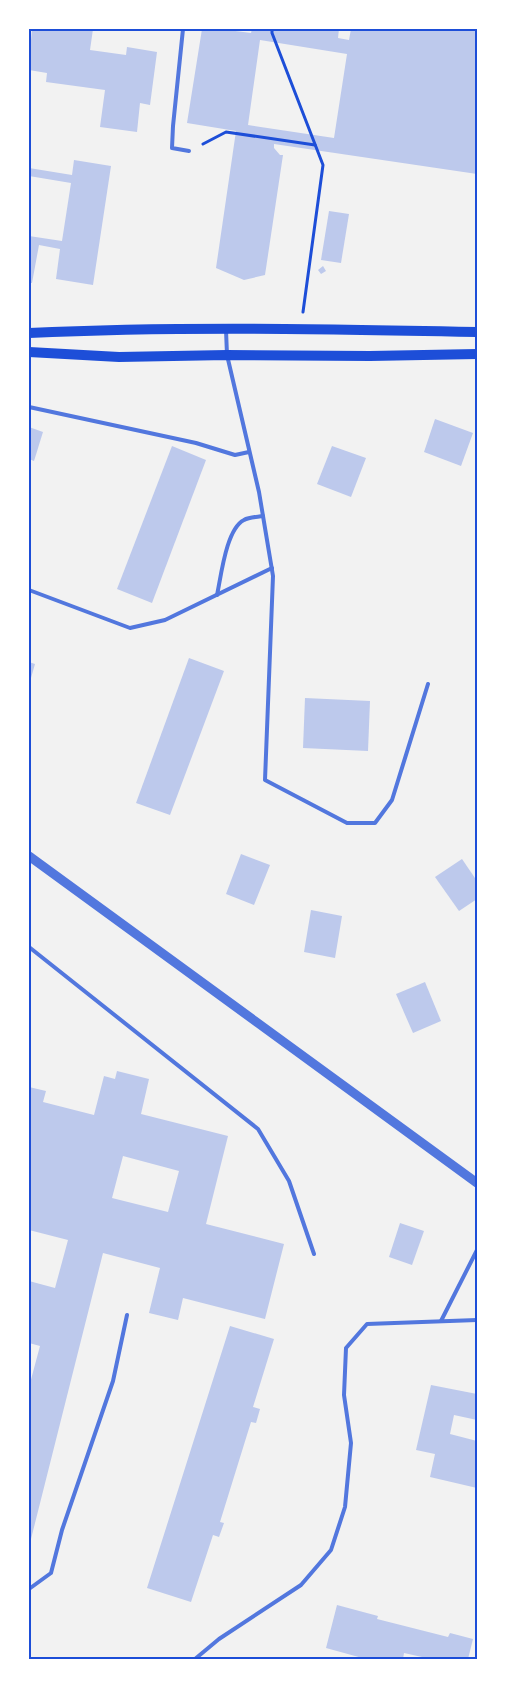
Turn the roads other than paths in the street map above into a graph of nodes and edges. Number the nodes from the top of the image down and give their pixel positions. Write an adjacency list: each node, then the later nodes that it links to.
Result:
1 (183, 29): 2 (lane)
2 (189, 151)
3 (226, 330): 4 (main road); 5 (main road); 8 (lane)
4 (477, 332)
5 (29, 333)
6 (29, 352): 8 (main road)
7 (477, 354): 8 (main road)
8 (227, 355): 10 (lane)
9 (29, 407): 10 (lane)
10 (249, 452): 11 (lane)
11 (263, 516): 12 (lane); 14 (lane)
12 (272, 568): 14 (lane); 15 (lane)
13 (29, 590): 14 (lane)
14 (217, 595)
15 (428, 684)
16 (29, 856): 18 (street)
17 (29, 947): 20 (lane)
18 (477, 1183)
19 (477, 1250): 23 (lane)
20 (314, 1254)
21 (127, 1315): 24 (lane)
22 (477, 1320): 23 (lane)
23 (441, 1321): 25 (lane)
24 (29, 1589)
25 (195, 1659)

